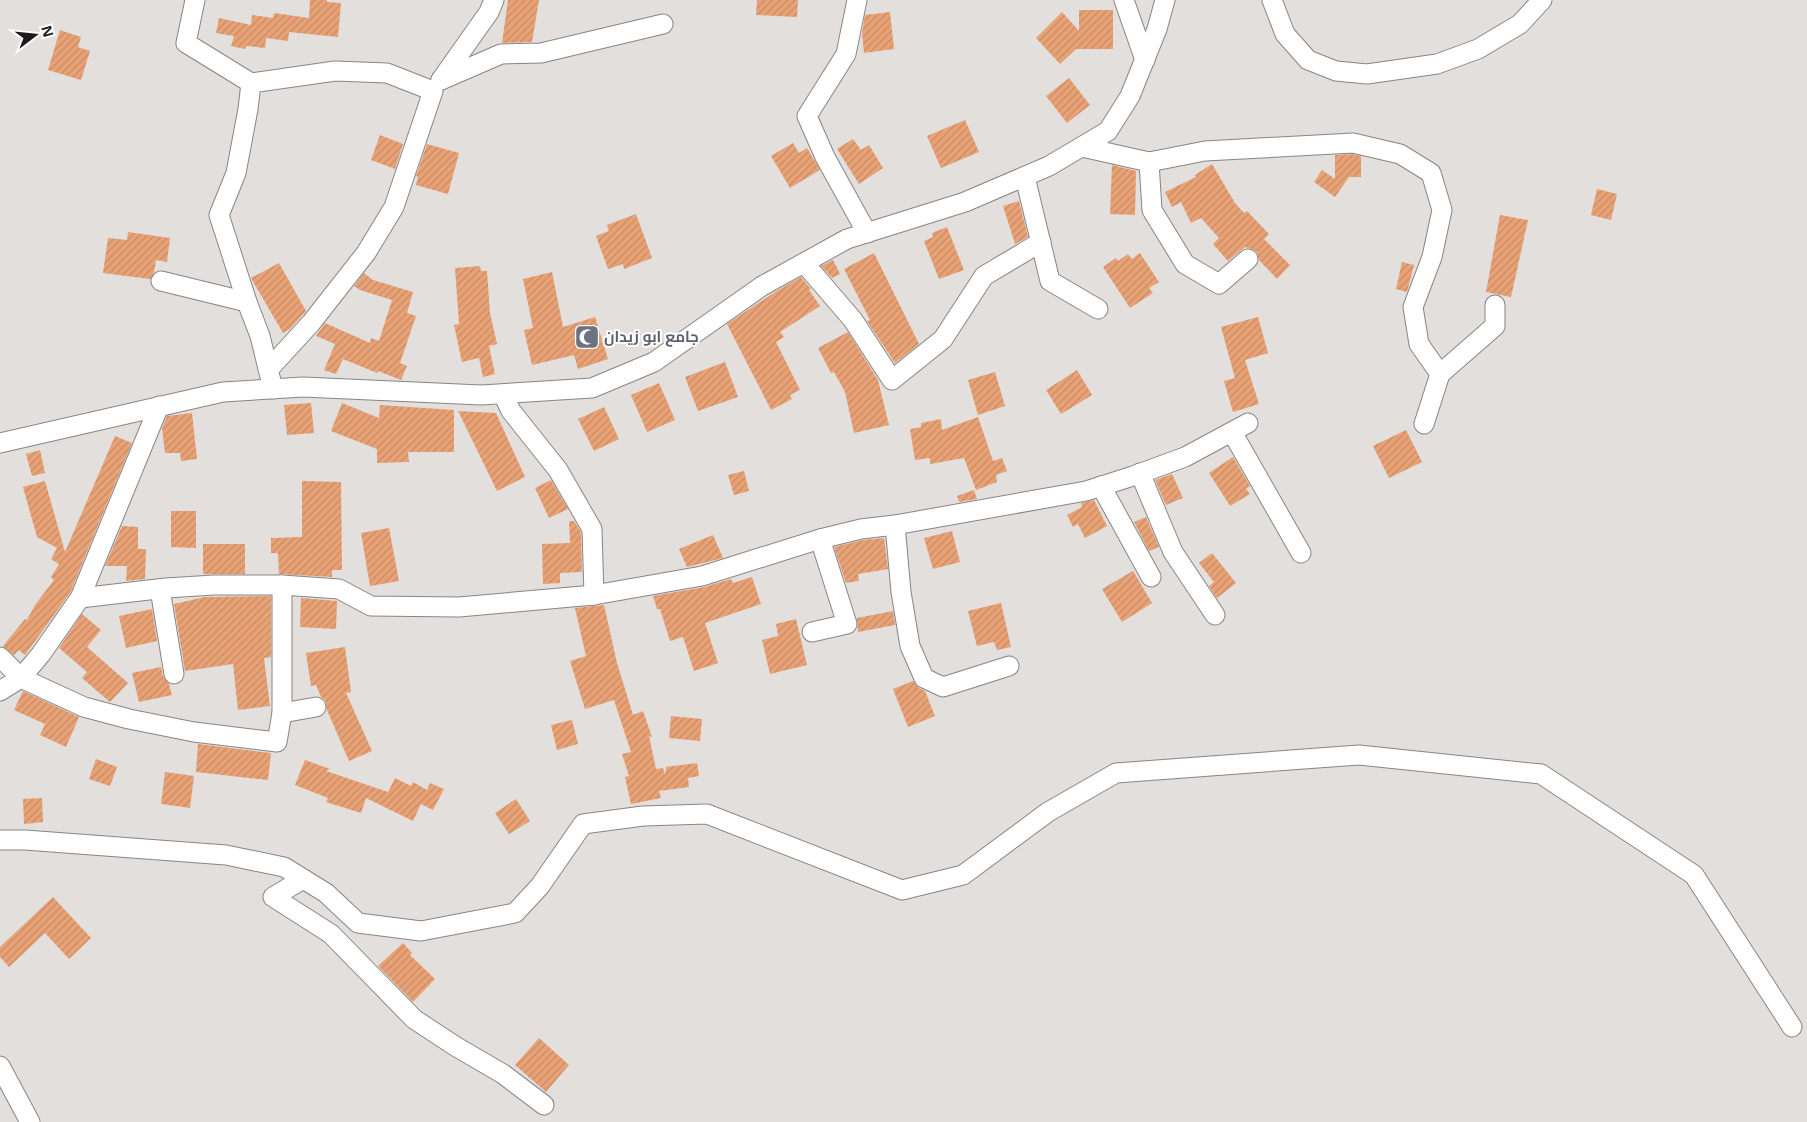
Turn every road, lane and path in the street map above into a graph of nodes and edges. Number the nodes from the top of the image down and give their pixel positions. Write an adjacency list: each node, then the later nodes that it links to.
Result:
1 (195, 0): 10 (street)
2 (494, 0): 11 (street)
3 (857, 0): 15 (street)
4 (1124, 0): 9 (street)
5 (1165, 0): 9 (street)
6 (1272, 0): 7 (street)
7 (1542, 0)
8 (663, 24): 11 (street)
9 (1145, 60): 12 (street)
10 (250, 83): 11 (street); 20 (street)
11 (437, 86): 23 (street)
12 (1082, 146): 13 (street); 14 (street)
13 (1150, 162): 17 (street); 24 (street)
14 (1024, 177): 15 (street); 16 (street)
15 (868, 233): 18 (street)
16 (1041, 242): 18 (street); 22 (street)
17 (1248, 259)
18 (804, 263): 26 (street)
19 (161, 282): 20 (street)
20 (247, 302): 23 (street)
21 (1495, 305): 24 (street)
22 (1098, 309)
23 (268, 370): 25 (street)
24 (1440, 374): 28 (street)
25 (273, 389): 26 (street); 27 (street)
26 (503, 394): 38 (street)
27 (159, 406): 29 (street); 39 (street)
28 (1424, 424)
29 (0, 443)
30 (1140, 473): 31 (street); 34 (street); 40 (street)
31 (1101, 486): 32 (street); 35 (street)
32 (895, 525): 33 (street); 43 (street)
33 (820, 539): 38 (street); 41 (street)
34 (1301, 554)
35 (1151, 577)
36 (282, 585): 37 (street); 38 (street); 48 (street)
37 (160, 589): 39 (street); 44 (street)
38 (594, 594)
39 (80, 598): 45 (street)
40 (1215, 615)
41 (812, 632)
42 (0, 658): 45 (street)
43 (1009, 666)
44 (174, 674)
45 (21, 678): 46 (street); 48 (street)
46 (0, 691)
47 (316, 708): 48 (street)
48 (282, 713)
49 (0, 840): 50 (street)
50 (303, 879): 51 (street); 53 (street)
51 (1792, 1027)
52 (0, 1066): 54 (street)
53 (544, 1105)
54 (30, 1122)

